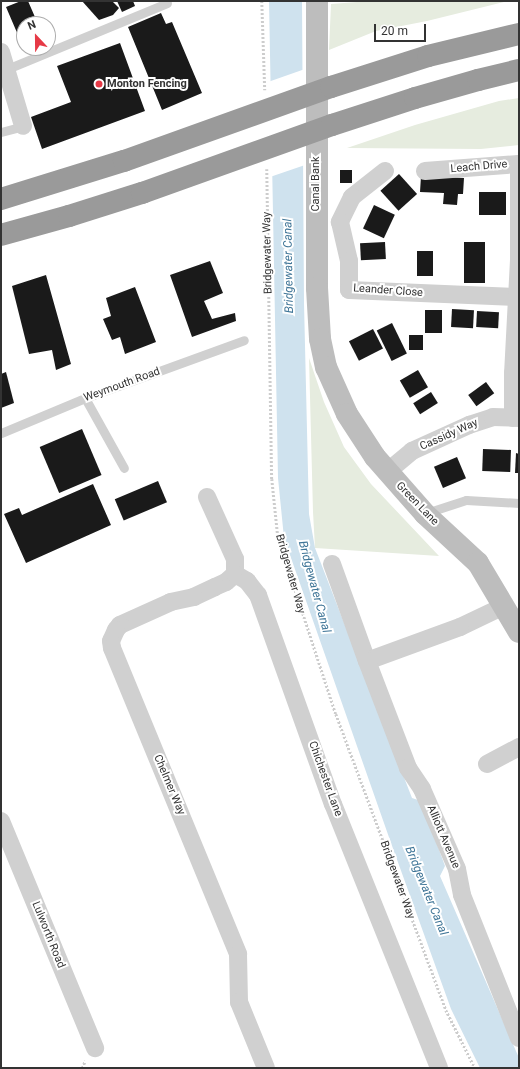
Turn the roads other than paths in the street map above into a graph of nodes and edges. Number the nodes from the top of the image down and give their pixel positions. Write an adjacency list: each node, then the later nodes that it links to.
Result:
1 (316, 1): 17 (main road, Canal Bank)
2 (167, 3): 5 (lane)
3 (519, 34): 12 (highway)
4 (1, 52): 5 (street)
5 (7, 69): 7 (street)
6 (519, 70): 13 (highway)
7 (23, 126): 8 (lane)
8 (1, 132)
9 (519, 164): 11 (street, Leach Drive); 14 (street, Leach Drive)
10 (385, 171): 15 (street, Leander Close)
11 (425, 171)
12 (1, 199)
13 (1, 235)
14 (519, 260): 15 (street, Leach Drive)
15 (517, 297): 19 (street, Leach Drive)
16 (244, 340): 18 (lane, Weymouth Road)
17 (326, 367): 22 (main road, Green Lane)
18 (85, 398): 20 (lane, Weymouth Road); 21 (lane)
19 (516, 418): 22 (street, Cassidy Way)
20 (1, 433)
21 (124, 468)
22 (387, 472): 25 (main road, Green Lane)
23 (207, 497): 27 (street)
24 (519, 503): 25 (lane)
25 (425, 514): 28 (main road, Green Lane)
26 (332, 564): 30 (street, Alliott Avenue)
27 (235, 574): 36 (street, Chelmer Way); 37 (street, Chichester Lane)
28 (504, 606): 29 (main road, Green Lane); 30 (street)
29 (519, 632)
30 (368, 661): 34 (street, Alliott Avenue)
31 (519, 747): 32 (street)
32 (487, 764)
33 (1, 821): 35 (street, Lulworth Road)
34 (519, 1038)
35 (95, 1048)
36 (266, 1068)
37 (439, 1068)

